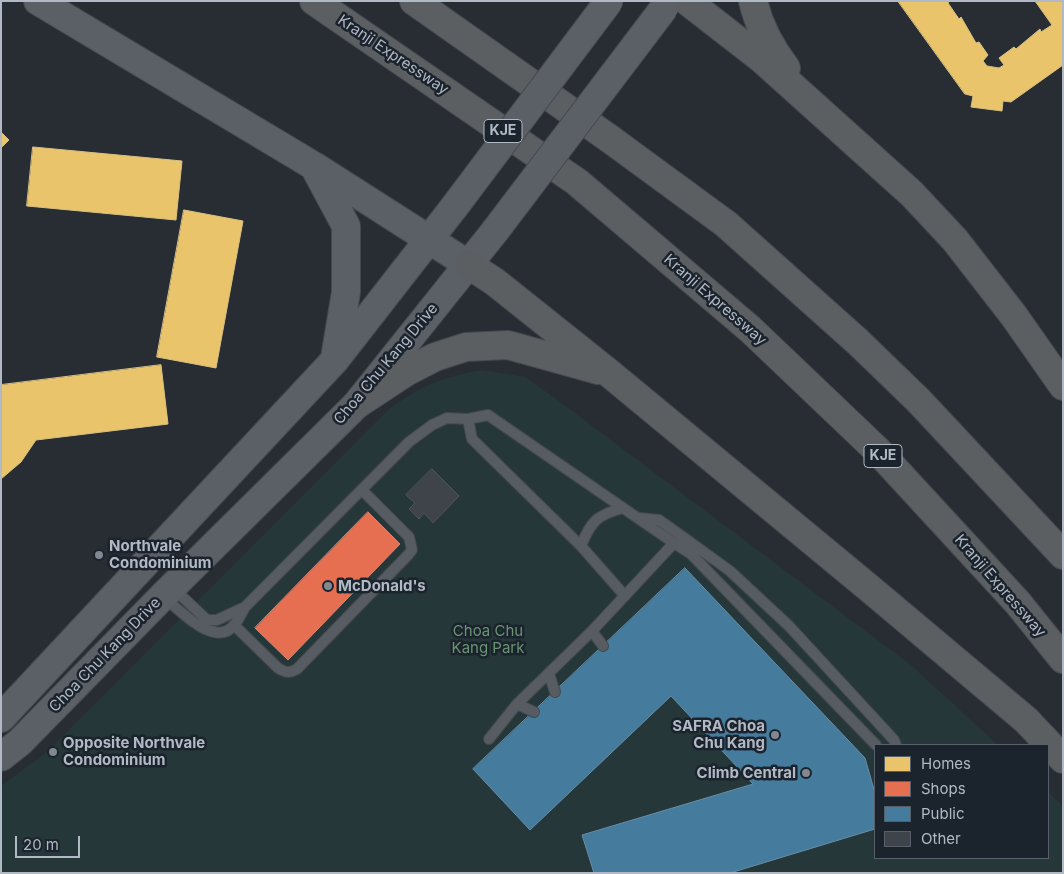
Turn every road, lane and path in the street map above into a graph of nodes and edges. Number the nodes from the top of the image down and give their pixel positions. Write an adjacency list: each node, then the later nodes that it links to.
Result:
1 (38, 1): 8 (main road)
2 (314, 1): 30 (highway, Kranji Expressway / KJE)
3 (414, 1): 23 (highway)
4 (609, 1): 9 (main road, bridge)
5 (753, 1): 7 (highway)
6 (673, 4): 7 (highway); 10 (main road, Choa Chu Kang Drive, bridge)
7 (817, 107): 13 (highway)
8 (314, 166): 9 (main road); 11 (main road)
9 (430, 239): 10 (main road); 11 (main road)
10 (469, 265): 12 (highway); 14 (main road, Choa Chu Kang Drive)
11 (335, 360): 35 (main road)
12 (609, 373): 14 (highway); 40 (highway)
13 (1063, 386)
14 (356, 405): 24 (main road, Choa Chu Kang Drive)
15 (468, 419): 16 (lane); 17 (lane); 21 (lane)
16 (362, 490): 26 (lane); 27 (lane)
17 (623, 508): 18 (lane); 21 (lane)
18 (638, 518): 19 (lane); 20 (lane)
19 (690, 542): 22 (lane); 38 (lane)
20 (674, 543): 22 (lane); 25 (lane)
21 (581, 546): 25 (lane)
22 (691, 554): 37 (lane)
23 (1063, 555)
24 (167, 592): 26 (lane); 27 (lane); 41 (main road, Choa Chu Kang Drive)
25 (625, 596): 28 (lane)
26 (245, 607): 27 (lane)
27 (234, 626)
28 (592, 631): 29 (lane); 31 (lane)
29 (604, 646)
30 (1063, 659)
31 (549, 674): 32 (lane); 33 (lane)
32 (555, 692)
33 (517, 704): 34 (lane); 36 (lane)
34 (534, 712)
35 (1, 718)
36 (489, 739)
37 (875, 744)
38 (896, 744)
39 (1049, 744): 42 (highway)
40 (1049, 744)
41 (1, 757)
42 (1063, 759)

